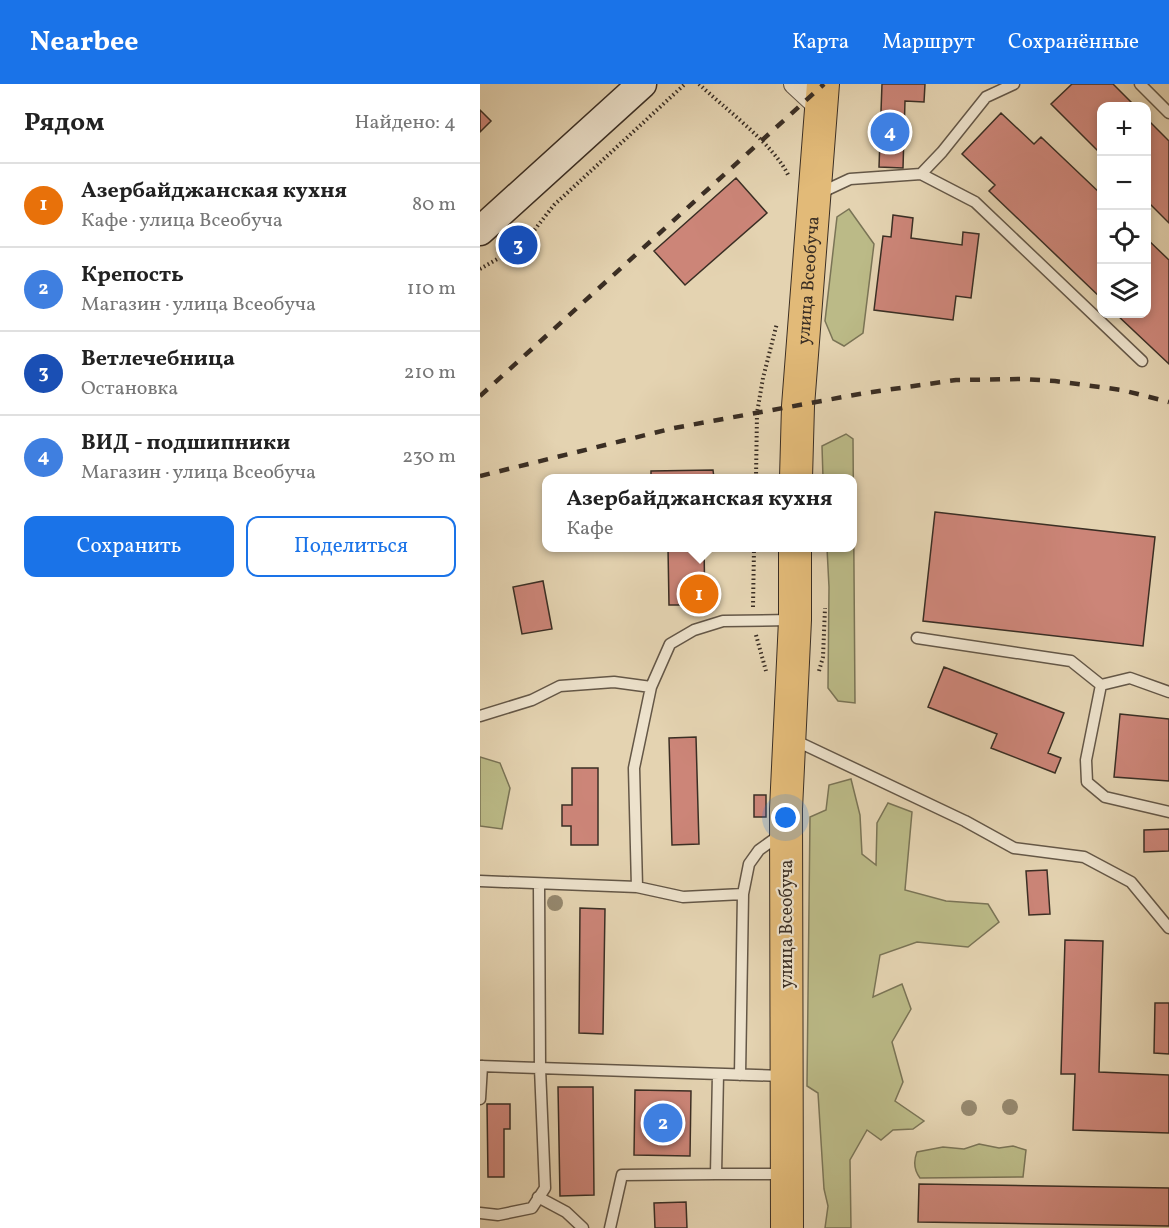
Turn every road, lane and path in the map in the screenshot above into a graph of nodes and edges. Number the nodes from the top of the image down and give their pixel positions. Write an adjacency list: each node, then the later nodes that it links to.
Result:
1 (642, 84): 11 (street)
2 (685, 84): 12 (path)
3 (699, 84): 10 (path)
4 (794, 84): 7 (street)
5 (1014, 84): 9 (lane)
6 (1140, 84): 8 (lane)
7 (822, 97): 10 (main road, улица Всеобуча)
8 (1169, 114)
9 (921, 174): 10 (lane); 14 (lane)
10 (803, 191): 16 (main road, улица Всеобуча)
11 (480, 231)
12 (480, 269)
13 (778, 321): 15 (path)
14 (1142, 361)
15 (756, 474)
16 (796, 474)
17 (795, 552): 19 (main road, улица Всеобуча)
18 (825, 608): 21 (path)
19 (795, 620): 23 (lane); 26 (main road, улица Всеобуча)
20 (917, 638): 22 (lane)
21 (818, 678)
22 (1101, 685): 24 (lane); 27 (lane)
23 (651, 687): 25 (lane); 31 (lane)
24 (1169, 692)
25 (480, 716)
26 (789, 738): 28 (main road, улица Всеобуча); 33 (lane)
27 (1169, 812)
28 (786, 830): 32 (lane); 38 (main road, улица Всеобуча)
29 (480, 881): 30 (lane)
30 (539, 884): 31 (lane); 35 (lane)
31 (637, 887): 32 (lane)
32 (743, 894): 37 (lane)
33 (1169, 928)
34 (481, 1066): 35 (lane); 39 (lane)
35 (540, 1068): 36 (lane); 42 (lane)
36 (718, 1074): 37 (lane); 40 (lane)
37 (740, 1075): 38 (lane)
38 (786, 1076): 41 (main road, улица Всеобуча)
39 (480, 1099)
40 (716, 1174): 41 (lane); 45 (lane)
41 (788, 1174): 46 (main road, улица Всеобуча)
42 (538, 1197): 43 (lane); 44 (lane)
43 (480, 1213)
44 (583, 1228)
45 (610, 1228)
46 (787, 1228)

